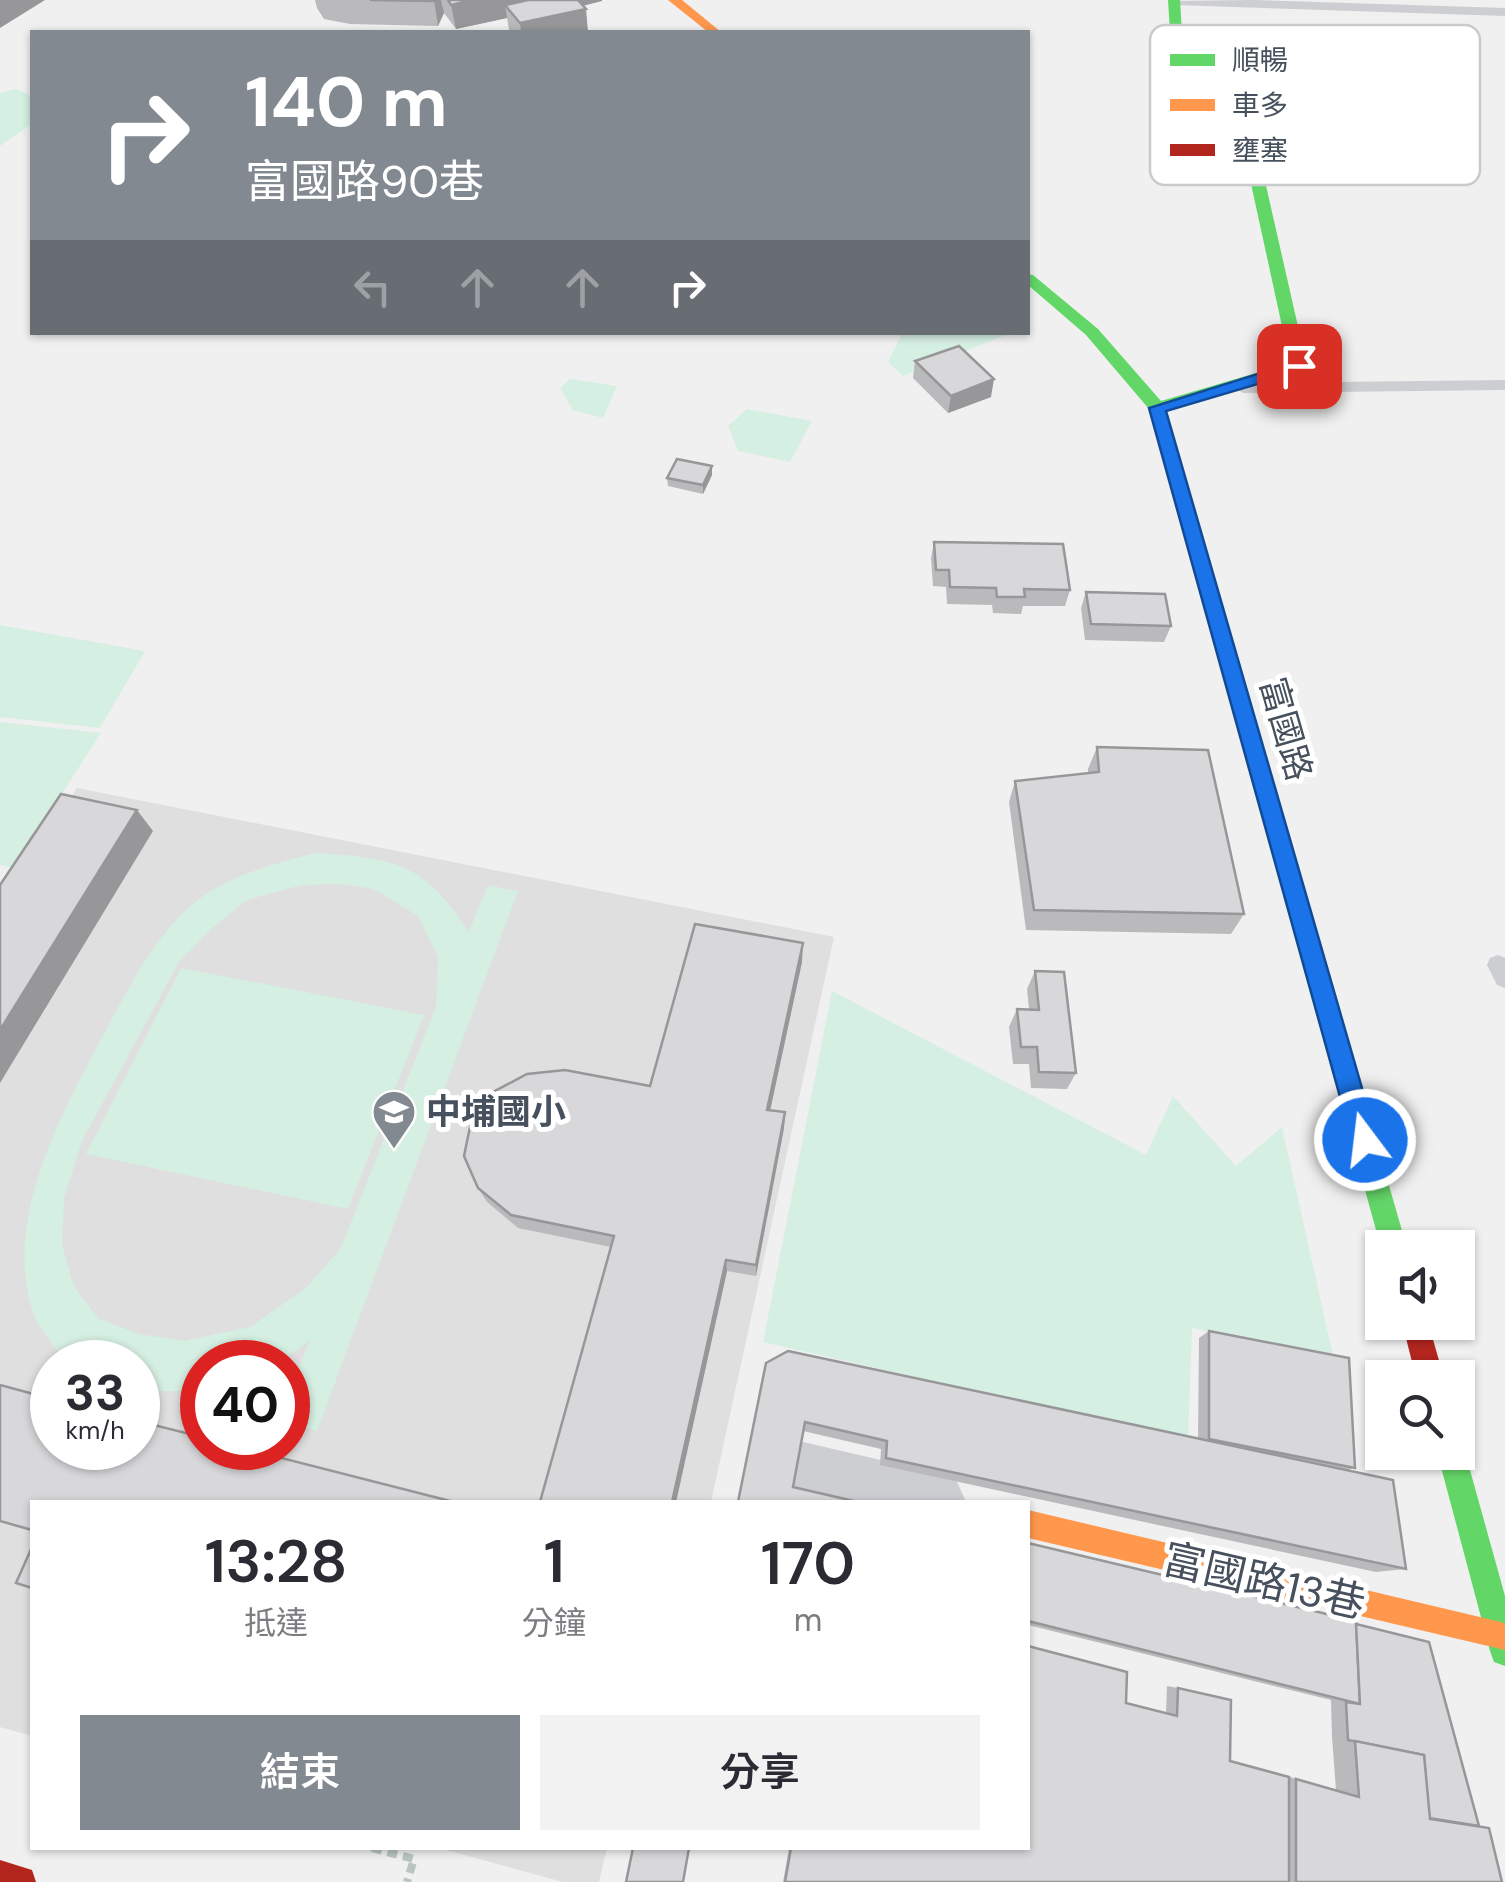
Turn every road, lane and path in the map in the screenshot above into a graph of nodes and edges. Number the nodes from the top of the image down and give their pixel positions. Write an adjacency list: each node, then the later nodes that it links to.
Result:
1 (1174, 0): 3 (lane); 4 (street)
2 (682, 1): 5 (street)
3 (1505, 12)
4 (1176, 25)
5 (713, 30)
6 (1259, 185): 9 (street)
7 (1030, 280): 10 (street, 富國路)
8 (1505, 385): 9 (lane)
9 (1224, 388): 10 (street)
10 (1157, 408): 11 (street, 富國路)
11 (1389, 1230)
12 (803, 1470): 14 (street)
13 (1455, 1470): 16 (street)
14 (930, 1500)
15 (1030, 1525): 16 (street, 富國路13巷)
16 (1503, 1644)
17 (380, 1850): 20 (path)
18 (0, 1876): 19 (street)
19 (20, 1882)
20 (407, 1882)

